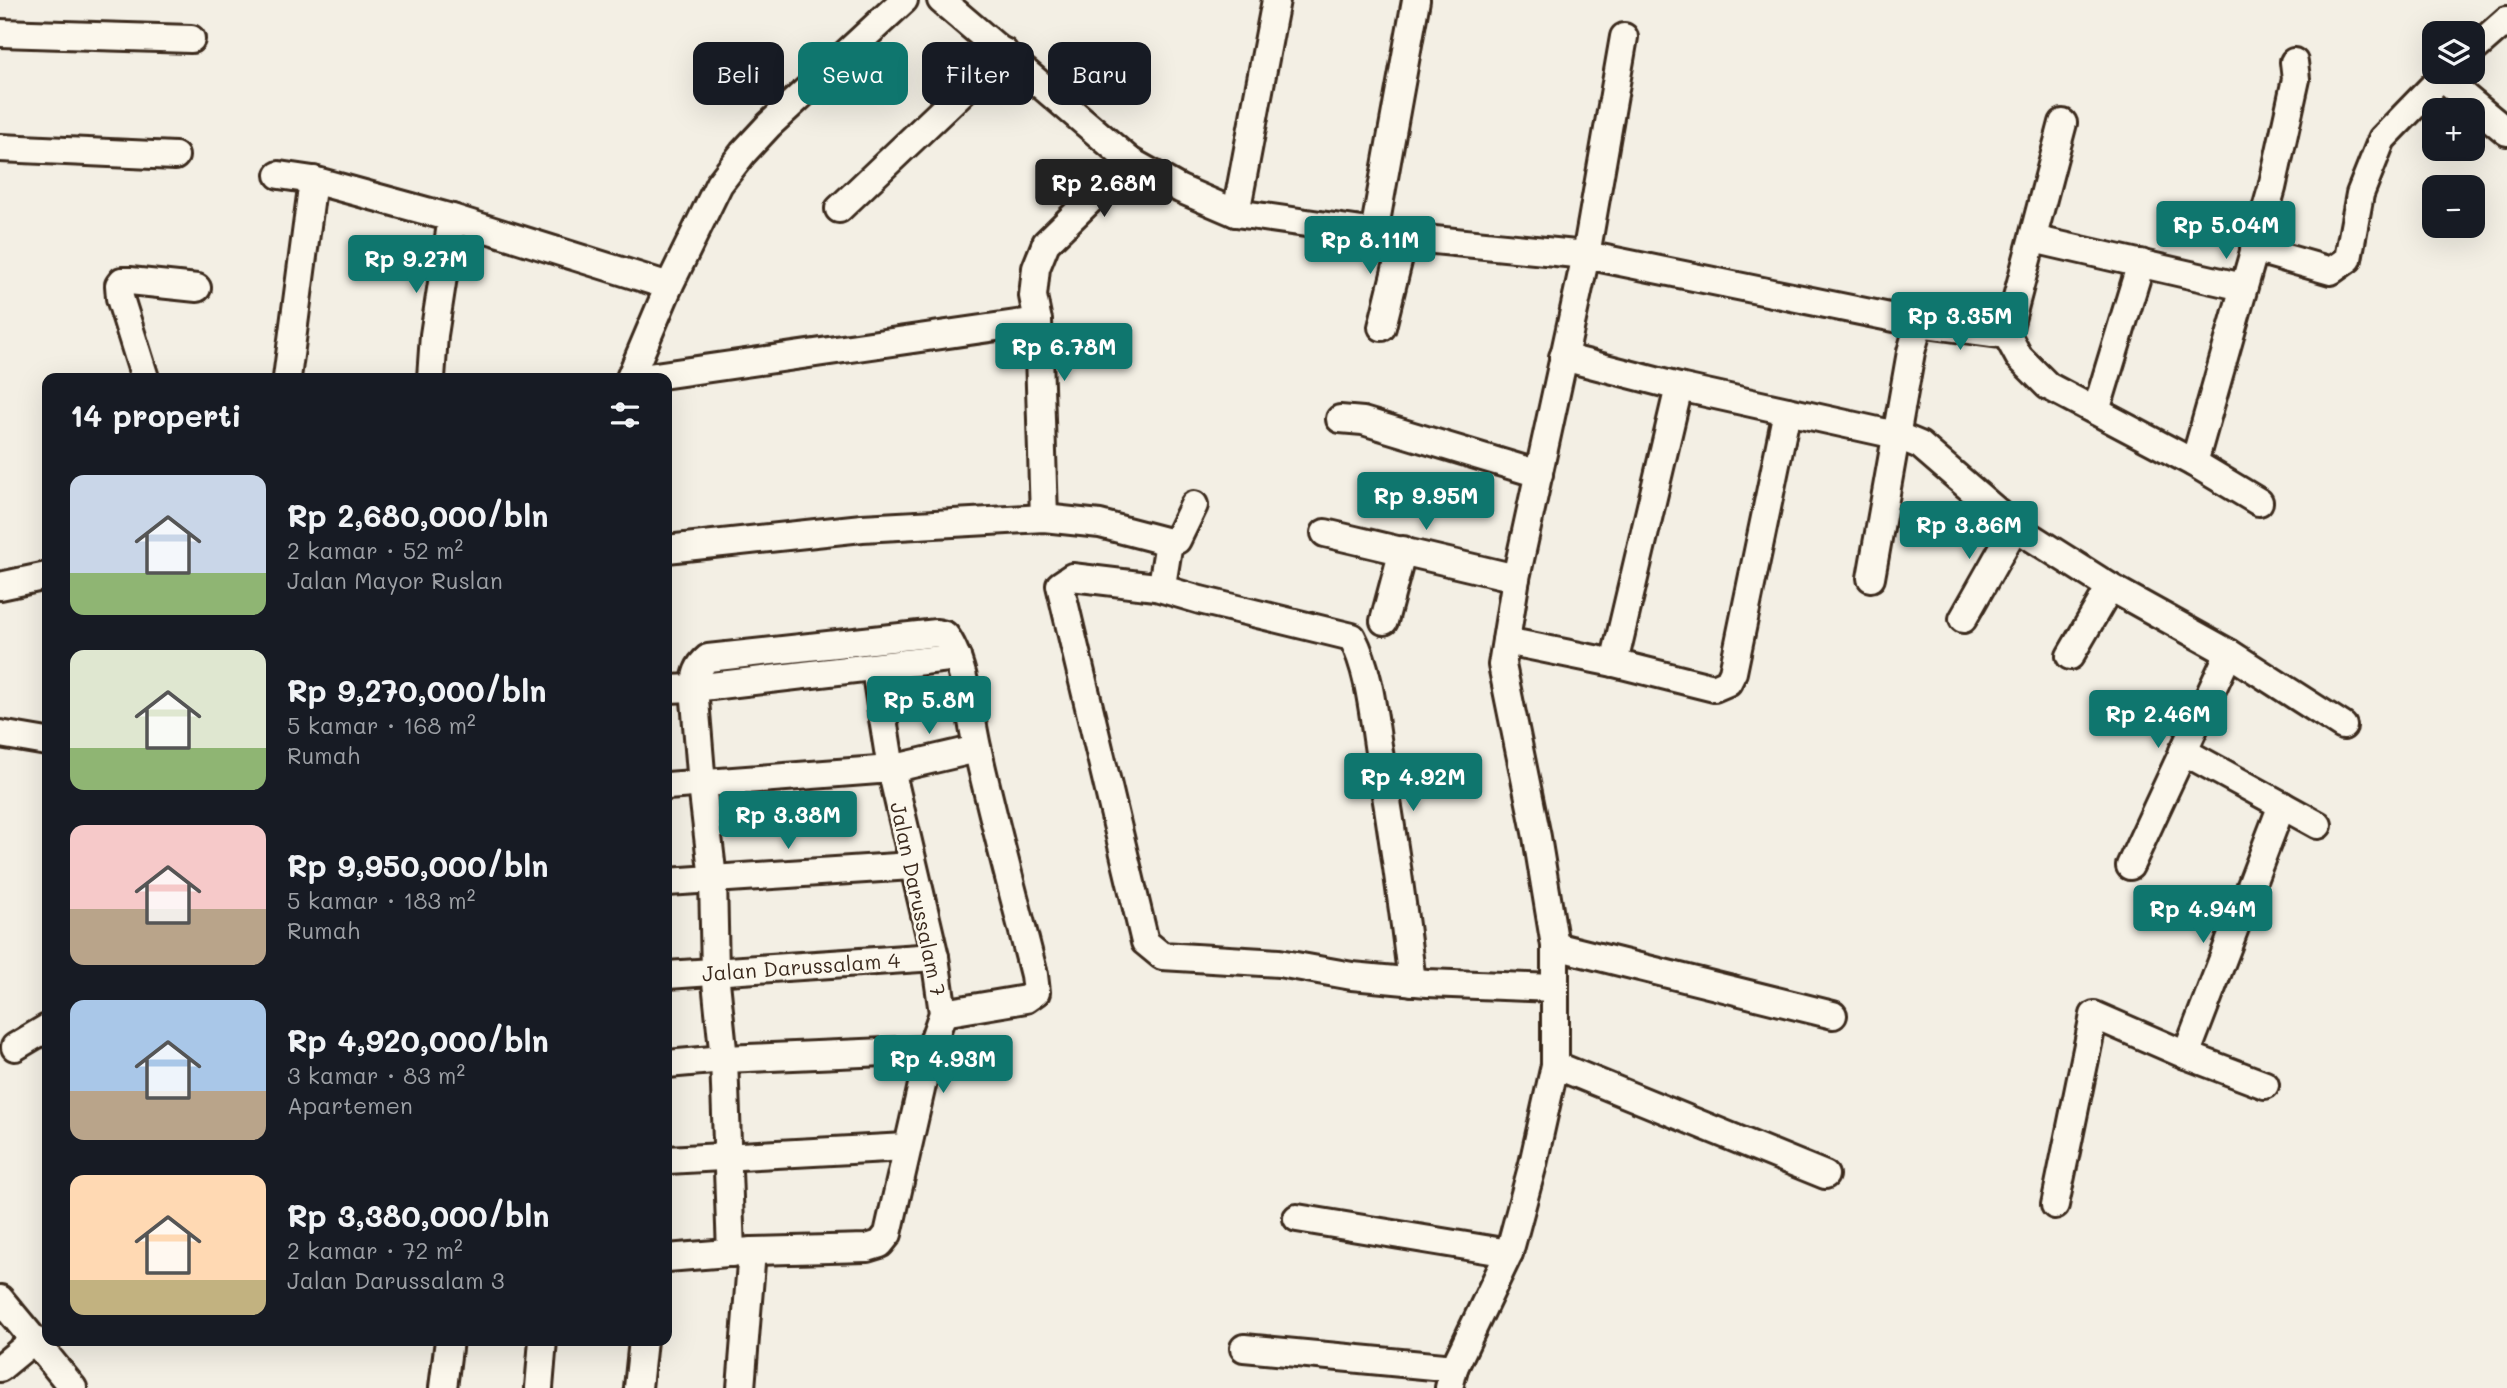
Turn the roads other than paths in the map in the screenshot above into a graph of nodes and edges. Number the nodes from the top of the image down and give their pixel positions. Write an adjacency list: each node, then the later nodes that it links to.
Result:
1 (904, 0): 32 (street)
2 (941, 0): 10 (street)
3 (1276, 0): 24 (street)
4 (1416, 0): 26 (street)
5 (2507, 20): 9 (street)
6 (0, 33): 8 (street)
7 (1624, 37): 30 (street)
8 (191, 39)
9 (2485, 39)
10 (992, 42)
11 (2294, 62): 29 (street)
12 (1034, 78): 20 (street)
13 (2434, 84): 29 (street)
14 (2455, 84): 17 (street)
15 (948, 105): 23 (street)
16 (2063, 123): 28 (street)
17 (2507, 132)
18 (0, 148): 19 (street)
19 (176, 156)
20 (1130, 161): 24 (street); 35 (street)
21 (279, 175): 22 (street)
22 (313, 180): 25 (street); 41 (street)
23 (839, 209)
24 (1236, 213): 26 (street)
25 (452, 218): 32 (street); 42 (street)
26 (1374, 233): 27 (street)
27 (1404, 237): 30 (street); 37 (street)
28 (2033, 239): 31 (street); 38 (street)
29 (2254, 248): 33 (street)
30 (1586, 255): 36 (street); 39 (street)
31 (2141, 263): 33 (street); 47 (street)
32 (669, 286): 43 (street)
33 (2243, 287): 50 (street)
34 (197, 288): 40 (street)
35 (1038, 321): 44 (street); 54 (street)
36 (1919, 323): 38 (street); 49 (street)
37 (1381, 327)
38 (2007, 335): 47 (street)
39 (1563, 357): 45 (street); 51 (street)
40 (143, 373)
41 (288, 373)
42 (430, 373)
43 (632, 373)
44 (672, 374)
45 (1679, 387): 46 (street); 72 (street)
46 (1787, 411): 49 (street); 72 (street)
47 (2096, 411): 50 (street)
48 (1340, 419): 51 (street)
49 (1896, 435): 55 (street); 62 (street)
50 (2194, 463): 52 (street)
51 (1539, 474): 61 (street)
52 (2259, 502)
53 (1194, 505): 57 (street)
54 (1044, 518): 57 (street); 58 (street)
55 (2015, 527): 65 (street); 66 (street)
56 (1325, 533): 59 (street)
57 (1169, 542): 64 (street)
58 (672, 548)
59 (1402, 550): 61 (street); 67 (street)
60 (42, 577): 63 (street)
61 (1517, 578): 68 (street)
62 (1871, 578)
63 (0, 586)
64 (1156, 587): 94 (street); 94 (street)
65 (2110, 587): 69 (street); 70 (street)
66 (1963, 619)
67 (1384, 621)
68 (1506, 641): 72 (street); 90 (street)
69 (2229, 653): 76 (street); 80 (street)
70 (2070, 656)
71 (957, 657): 73 (street); 74 (street); 79 (street)
72 (1614, 663)
73 (875, 668): 74 (street); 81 (street, Jalan Darussalam 7)
74 (694, 688): 75 (street); 82 (street)
75 (672, 689)
76 (2343, 726)
77 (0, 734): 78 (street)
78 (42, 741)
79 (977, 749): 81 (street); 96 (street)
80 (2183, 751): 84 (street); 87 (street)
81 (891, 768): 82 (street); 86 (street, Jalan Darussalam 7)
82 (702, 785): 83 (street); 88 (street)
83 (672, 786)
84 (2282, 805): 85 (street); 101 (street)
85 (2318, 825)
86 (912, 866): 88 (street); 91 (street, Jalan Darussalam 7)
87 (2130, 866)
88 (713, 879): 89 (street); 92 (street)
89 (672, 881)
90 (1555, 946): 95 (street); 97 (street)
91 (935, 957): 92 (street, Jalan Darussalam 4); 96 (street, Jalan Darussalam 7)
92 (715, 972): 93 (street, Jalan Darussalam 4); 102 (street)
93 (672, 975)
94 (1412, 982): 95 (street)
95 (1554, 988): 104 (street)
96 (943, 1013): 100 (street, Jalan Darussalam 7)
97 (1833, 1015)
98 (42, 1031): 99 (street)
99 (15, 1047)
100 (930, 1050): 102 (street); 106 (street, Jalan Darussalam 7)
101 (2186, 1055): 105 (street); 110 (street)
102 (724, 1059): 103 (street); 107 (street)
103 (672, 1064)
104 (1555, 1065): 109 (street); 113 (street)
105 (2265, 1085)
106 (906, 1147): 107 (street); 112 (street, Jalan Darussalam 7)
107 (728, 1155): 108 (street); 112 (street)
108 (672, 1160)
109 (1825, 1175)
110 (2055, 1205)
111 (1297, 1218): 113 (street)
112 (742, 1252): 114 (street, Jalan Darussalam 7); 127 (street)
113 (1508, 1253): 122 (street)
114 (672, 1258)
115 (0, 1299): 116 (street)
116 (34, 1340): 121 (street); 123 (street)
117 (448, 1346): 124 (street)
118 (542, 1346): 125 (street)
119 (642, 1346): 126 (street)
120 (1244, 1348): 122 (street)
121 (0, 1368)
122 (1452, 1378)
123 (73, 1388)
124 (443, 1388)
125 (539, 1388)
126 (638, 1388)
127 (741, 1388)

